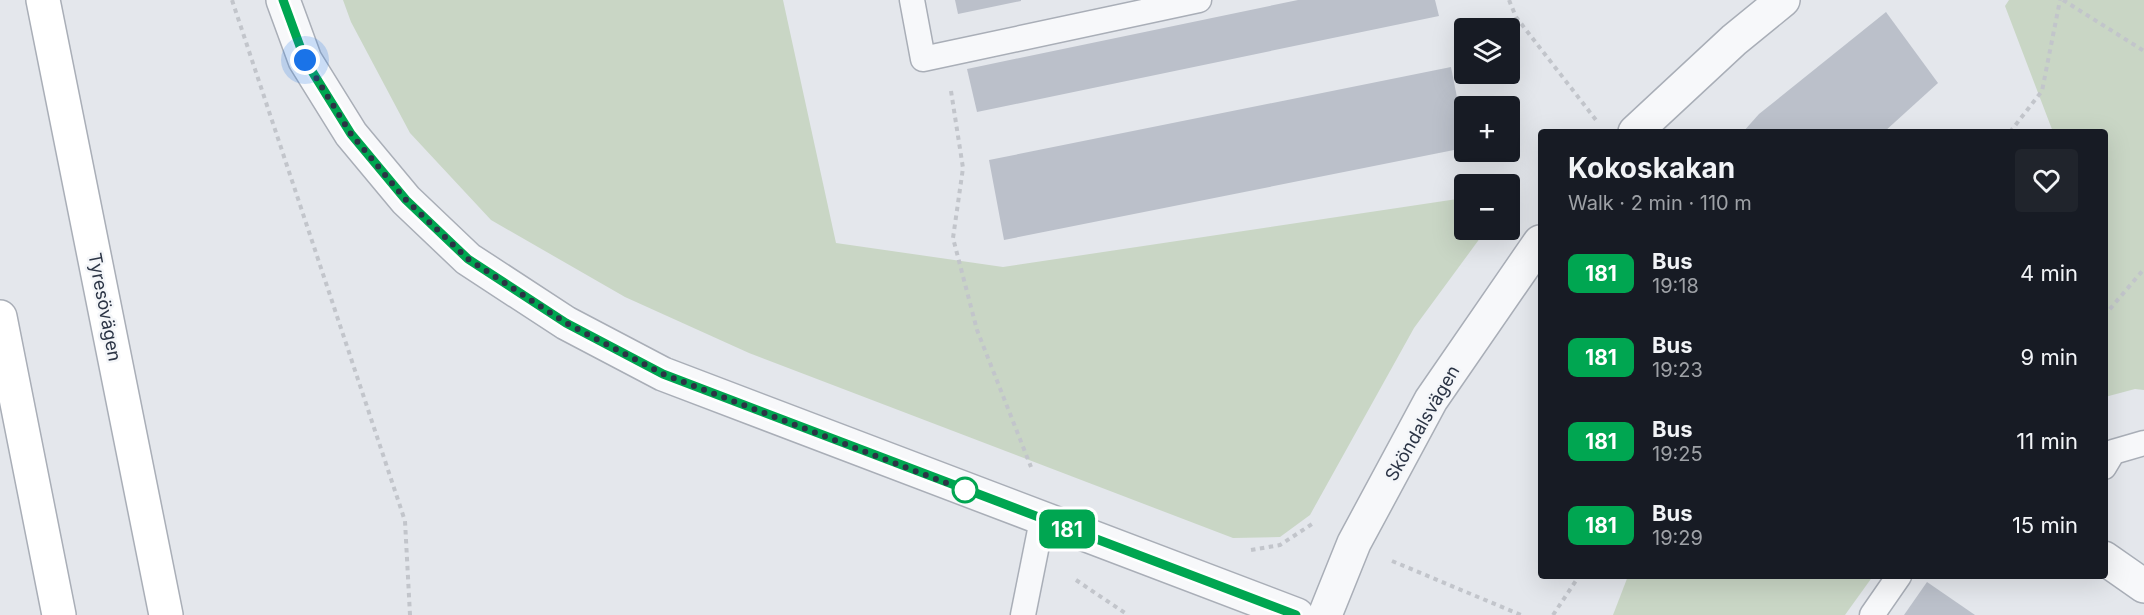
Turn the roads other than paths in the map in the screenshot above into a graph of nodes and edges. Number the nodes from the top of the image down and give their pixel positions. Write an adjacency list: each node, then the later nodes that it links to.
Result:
1 (43, 0): 16 (main road, Tyresövägen)
2 (283, 0): 11 (street)
3 (912, 0): 4 (lane)
4 (1198, 0)
5 (1783, 0): 6 (street)
6 (1638, 129)
7 (1538, 245): 19 (street, Sköndalsvägen)
8 (0, 317): 15 (main road)
9 (2144, 443): 10 (lane)
10 (2108, 460)
11 (1042, 520): 17 (lane); 18 (street)
12 (2108, 561): 14 (street)
13 (1897, 579): 20 (lane)
14 (2144, 586)
15 (59, 615)
16 (166, 615)
17 (1023, 615)
18 (1297, 615)
19 (1325, 615)
20 (1872, 615)

